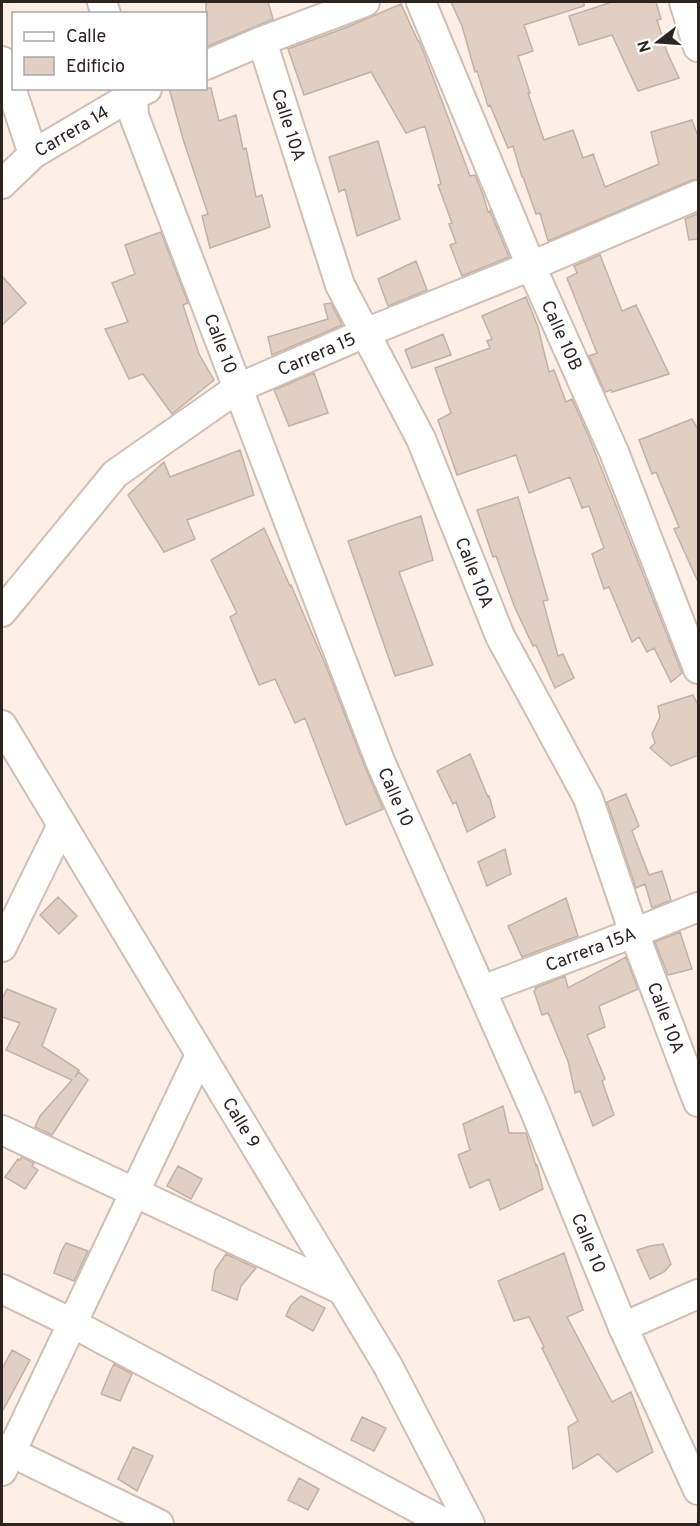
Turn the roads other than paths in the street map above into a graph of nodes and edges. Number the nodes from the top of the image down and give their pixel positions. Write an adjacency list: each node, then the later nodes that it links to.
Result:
1 (364, 2): 4 (street)
2 (421, 2): 12 (street, Calle 10B)
3 (684, 2): 5 (street)
4 (262, 41): 7 (street); 13 (street, Calle 10A)
5 (699, 47)
6 (2, 61): 9 (street)
7 (207, 65)
8 (138, 91): 9 (street, Carrera 14); 14 (street, Calle 10)
9 (33, 154): 10 (street, Carrera 14)
10 (2, 184)
11 (699, 195): 12 (street, Carrera 15)
12 (531, 266): 13 (street, Carrera 15); 16 (street, Calle 10B)
13 (365, 333): 14 (street, Carrera 15); 20 (street, Calle 10A)
14 (238, 388): 15 (street, Carrera 15); 22 (street, Calle 10)
15 (2, 612)
16 (699, 669)
17 (2, 725): 18 (street, Calle 9)
18 (62, 825): 21 (street); 23 (street, Calle 9)
19 (699, 907): 20 (street, Carrera 15A)
20 (634, 933): 22 (street, Carrera 15A); 24 (street, Calle 10A)
21 (2, 947)
22 (482, 990): 31 (street, Calle 10)
23 (200, 1055): 26 (street); 28 (street, Calle 9)
24 (699, 1102)
25 (2, 1130): 26 (street)
26 (135, 1192): 28 (street); 30 (street)
27 (2, 1289): 30 (street)
28 (342, 1290): 36 (street, Calle 9)
29 (699, 1294): 31 (street)
30 (72, 1323): 32 (street); 35 (street)
31 (623, 1327): 33 (street, Calle 10)
32 (4, 1457): 34 (street)
33 (699, 1490)
34 (159, 1524)
35 (447, 1524)
36 (470, 1524)

